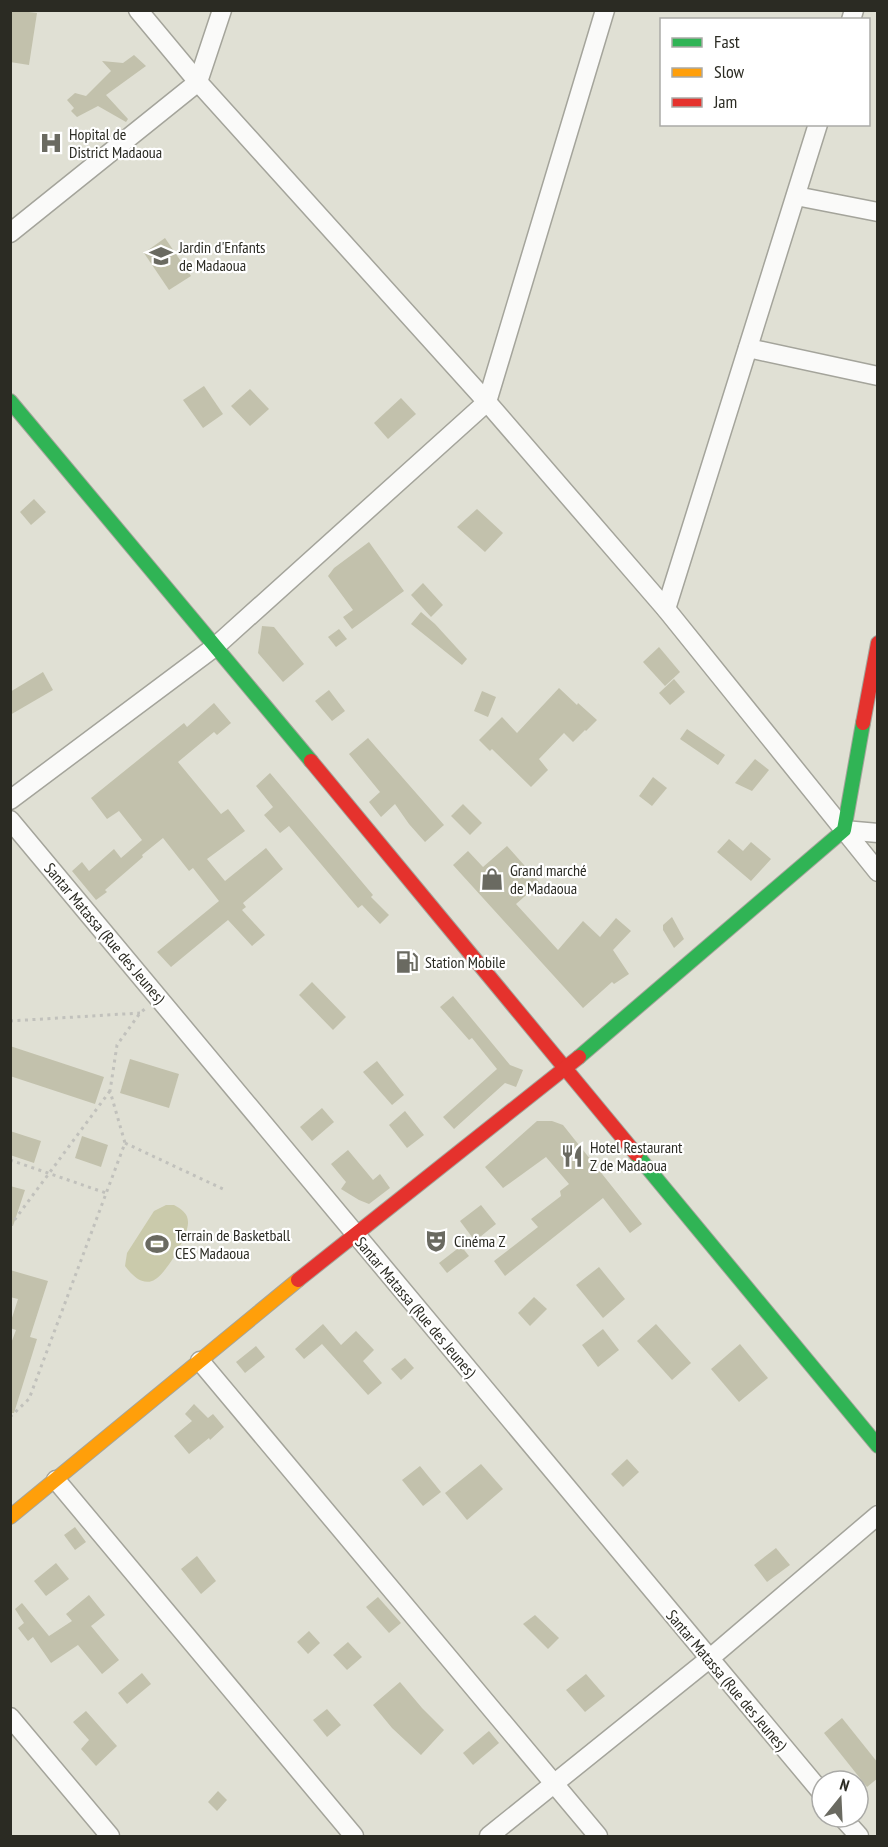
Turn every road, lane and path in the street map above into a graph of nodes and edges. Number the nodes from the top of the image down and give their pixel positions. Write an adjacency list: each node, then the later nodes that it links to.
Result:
1 (138, 10): 4 (street)
2 (222, 10): 4 (street)
3 (605, 10): 12 (street)
4 (198, 82): 8 (street); 12 (street)
5 (817, 126): 6 (street)
6 (796, 196): 7 (street); 9 (street)
7 (878, 212)
8 (10, 233)
9 (748, 348): 10 (street); 13 (street)
10 (878, 376)
11 (10, 401): 15 (main road)
12 (488, 402): 13 (street); 15 (street)
13 (666, 609): 18 (street)
14 (878, 643): 18 (main road)
15 (216, 646): 16 (street); 22 (main road)
16 (10, 800)
17 (10, 820): 30 (street, Santar Matassa (Rue des Jeunes))
18 (844, 830): 19 (street); 20 (street); 22 (main road)
19 (878, 833)
20 (878, 872)
21 (10, 1021): 23 (path)
22 (565, 1069): 30 (main road); 33 (main road)
23 (110, 1090): 24 (path); 26 (path)
24 (125, 1143): 27 (path); 28 (path)
25 (10, 1160): 26 (path)
26 (50, 1174): 28 (path); 29 (path)
27 (223, 1189)
28 (106, 1193): 32 (path)
29 (10, 1226)
30 (355, 1233): 31 (main road); 37 (street, Santar Matassa (Rue des Jeunes))
31 (200, 1360): 34 (main road); 40 (street)
32 (10, 1417)
33 (878, 1446)
34 (56, 1480): 36 (main road); 42 (street)
35 (878, 1515): 37 (street)
36 (10, 1517)
37 (709, 1659): 39 (street, Santar Matassa (Rue des Jeunes)); 40 (street)
38 (10, 1717): 41 (street)
39 (810, 1779)
40 (554, 1783): 43 (street); 44 (street)
41 (110, 1836)
42 (354, 1836)
43 (489, 1836)
44 (598, 1836)

